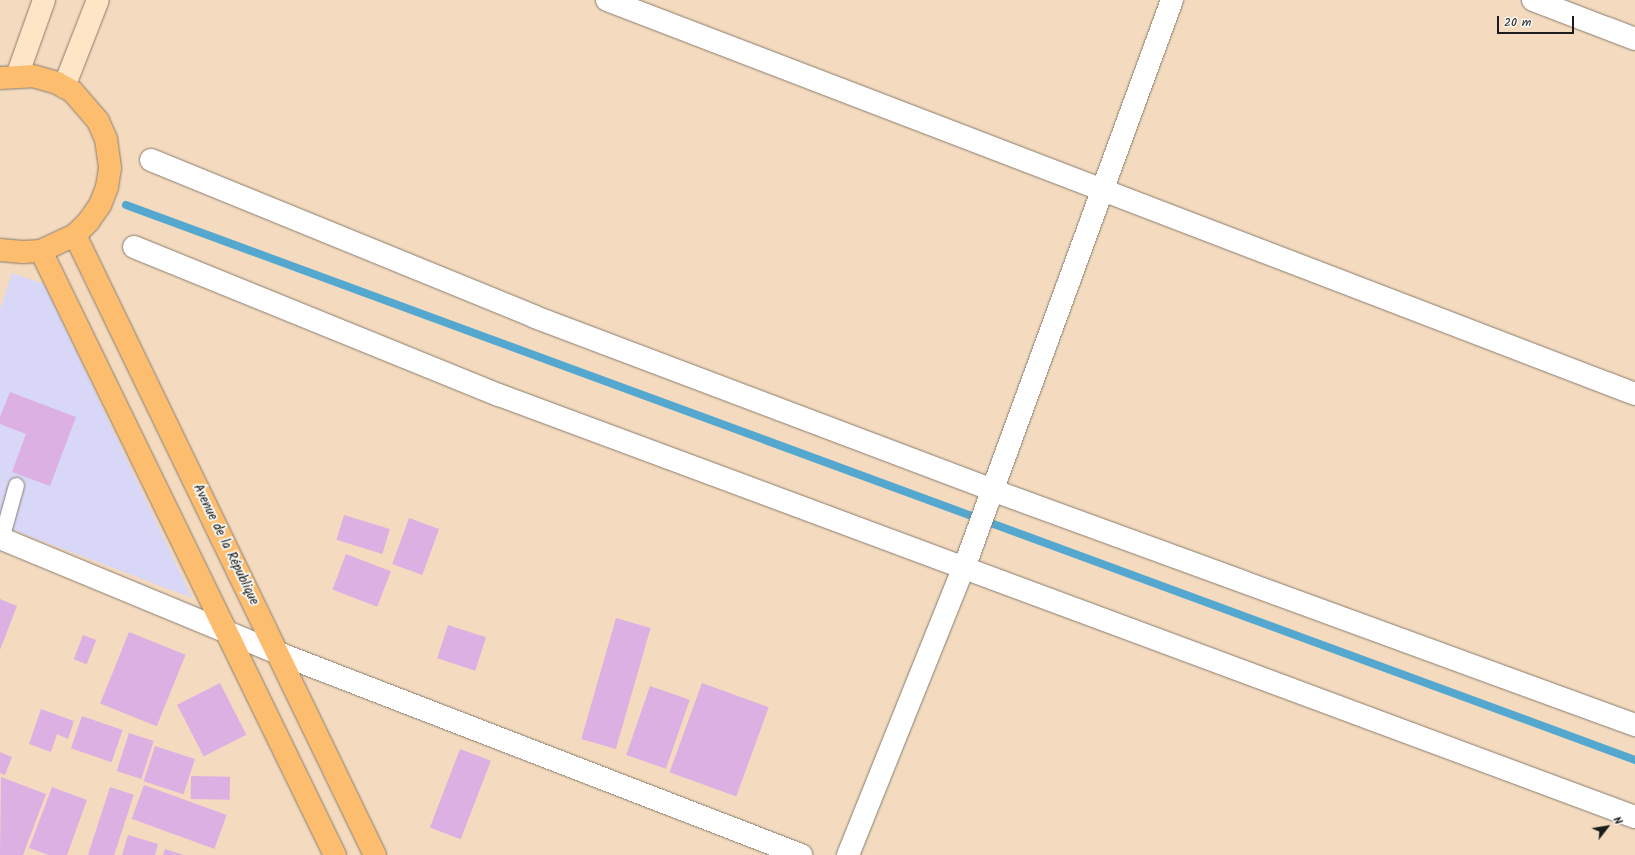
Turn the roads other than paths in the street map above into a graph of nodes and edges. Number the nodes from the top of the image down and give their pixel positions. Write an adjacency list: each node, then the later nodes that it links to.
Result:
1 (44, 0): 7 (main road)
2 (98, 0): 8 (main road)
3 (607, 0): 10 (street)
4 (1172, 0): 10 (street)
5 (1533, 0): 6 (street)
6 (1635, 39)
7 (8, 77): 8 (main road)
8 (64, 87): 11 (main road)
9 (151, 160): 17 (street)
10 (1103, 188): 15 (street); 17 (street)
11 (75, 235): 13 (main road); 21 (main road, Avenue de la République)
12 (134, 247): 19 (street)
13 (41, 251): 14 (main road); 20 (main road)
14 (2, 256)
15 (1635, 394)
16 (16, 485): 18 (lane)
17 (990, 496): 19 (street); 22 (street)
18 (0, 538): 20 (street)
19 (966, 562): 23 (street); 27 (street)
20 (227, 632): 21 (street); 24 (main road)
21 (278, 653): 25 (main road, Avenue de la République); 26 (street)
22 (1635, 725)
23 (1635, 817)
24 (335, 855)
25 (376, 855)
26 (801, 855)
27 (848, 855)

